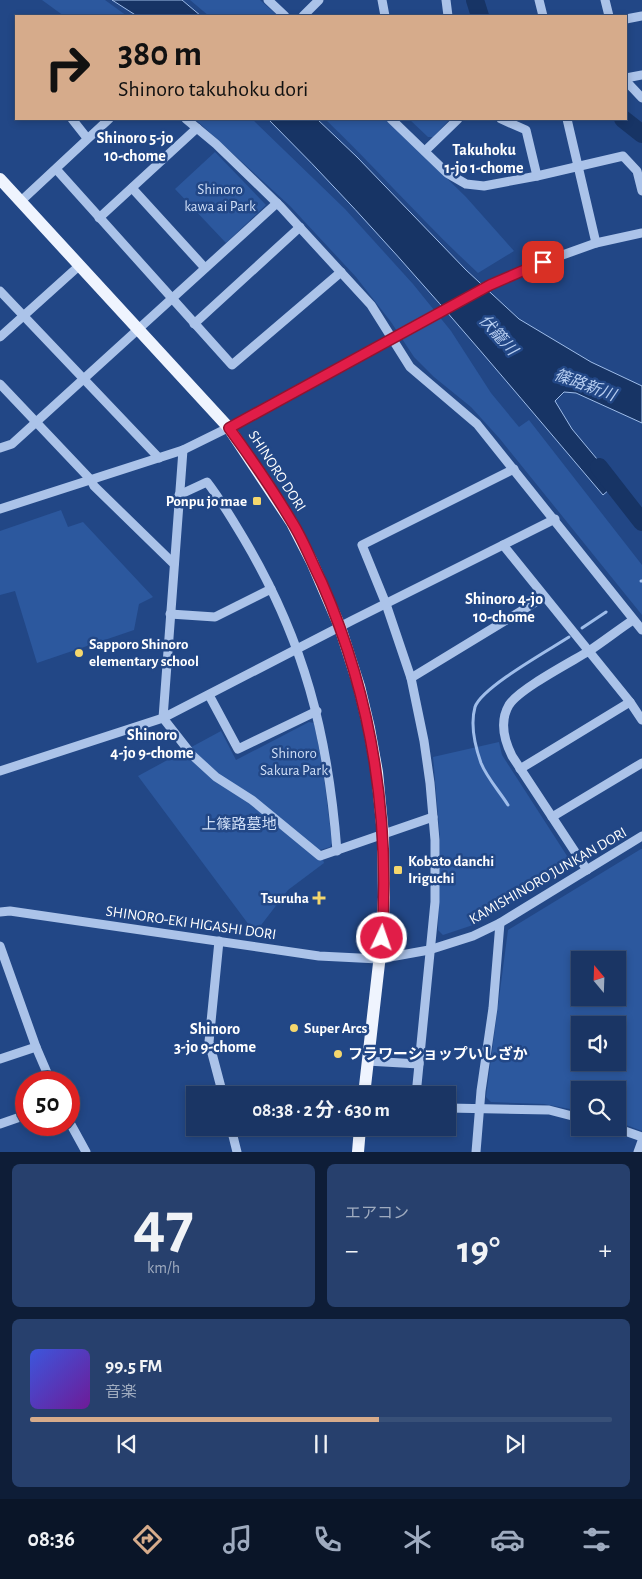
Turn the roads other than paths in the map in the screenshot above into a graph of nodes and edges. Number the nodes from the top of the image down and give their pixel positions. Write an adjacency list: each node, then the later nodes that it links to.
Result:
1 (268, 0): 7 (street)
2 (319, 0): 8 (street)
3 (382, 0): 9 (street)
4 (446, 0): 10 (street)
5 (539, 0): 11 (street)
6 (605, 0): 12 (street)
7 (284, 15)
8 (304, 15)
9 (385, 15)
10 (448, 15)
11 (543, 15)
12 (609, 15)
13 (642, 16): 14 (street)
14 (627, 19)
15 (642, 75): 16 (street)
16 (627, 79)
17 (627, 80): 18 (street)
18 (642, 98)
19 (73, 120): 27 (street)
20 (108, 120): 27 (street)
21 (187, 120): 26 (street)
22 (393, 120): 28 (street)
23 (457, 120): 28 (street)
24 (503, 120): 31 (street)
25 (567, 120): 29 (street)
26 (197, 128): 33 (street); 36 (street)
27 (87, 138): 30 (street)
28 (425, 152): 31 (street)
29 (578, 166): 31 (street); 34 (street); 40 (street)
30 (56, 169): 35 (street); 37 (street)
31 (537, 176)
32 (0, 179): 35 (main road, SHINORO DORI)
33 (132, 188): 37 (street); 42 (street)
34 (642, 191)
35 (21, 201): 41 (main road, SHINORO DORI)
36 (277, 203): 38 (street); 42 (street)
37 (99, 218): 45 (street)
38 (300, 227): 43 (street); 47 (street)
39 (642, 233): 40 (street)
40 (596, 243): 50 (street)
41 (80, 265): 46 (street); 48 (main road, SHINORO DORI)
42 (205, 268): 45 (street)
43 (341, 272): 47 (street); 50 (street)
44 (0, 291): 46 (street)
45 (172, 299): 47 (street); 48 (street)
46 (24, 316): 49 (street); 51 (street)
47 (194, 324)
48 (138, 330): 51 (street); 54 (main road, SHINORO DORI)
49 (0, 337)
50 (394, 339): 54 (street); 58 (street)
51 (84, 379): 53 (street); 57 (street)
52 (0, 384): 53 (street)
53 (36, 422): 55 (street); 59 (street)
54 (229, 428): 56 (street); 70 (main road, SHINORO DORI)
55 (0, 448)
56 (183, 450): 57 (street); 60 (street)
57 (159, 458): 59 (street)
58 (514, 469): 62 (street); 67 (street)
59 (91, 480): 61 (street); 64 (street)
60 (179, 494): 64 (street); 65 (street)
61 (0, 509)
62 (555, 520): 63 (street); 69 (street)
63 (503, 545): 66 (street); 67 (street)
64 (174, 564): 68 (street)
65 (271, 589): 68 (street); 72 (street)
66 (544, 597): 73 (street); 74 (street)
67 (386, 604): 70 (street); 74 (street)
68 (170, 614): 78 (street)
69 (633, 620): 71 (street); 73 (street)
70 (340, 627): 72 (street); 85 (main road, SHINORO DORI)
71 (642, 630)
72 (298, 649): 75 (street); 77 (street)
73 (588, 651): 76 (street); 81 (street)
74 (411, 678): 83 (street)
75 (209, 695): 77 (street); 78 (street)
76 (630, 702): 79 (street); 81 (street)
77 (317, 711): 87 (street)
78 (163, 718): 82 (street); 87 (street)
79 (642, 720)
80 (642, 763): 84 (street)
81 (520, 769): 84 (street)
82 (0, 771)
83 (433, 817): 85 (street); 93 (street)
84 (552, 817): 88 (street)
85 (383, 835): 87 (street); 94 (main road, SHINORO DORI)
86 (642, 836): 88 (street, KAMISHINORO JUNKAN DORI)
87 (337, 850)
88 (587, 870): 90 (street, KAMISHINORO JUNKAN DORI)
89 (0, 912): 91 (street, SHINORO-EKI HIGASHI DORI)
90 (500, 923): 93 (street, KAMISHINORO JUNKAN DORI); 104 (street)
91 (219, 941): 94 (street, SHINORO-EKI HIGASHI DORI); 100 (street)
92 (0, 946): 95 (street)
93 (429, 950): 94 (street, KAMISHINORO JUNKAN DORI); 98 (street)
94 (379, 959): 97 (main road, SHINORO DORI)
95 (36, 1046): 96 (street); 99 (street)
96 (0, 1059)
97 (367, 1061): 98 (street); 101 (main road, SHINORO DORI)
98 (419, 1064): 102 (street)
99 (46, 1071)
100 (221, 1086)
101 (365, 1086)
102 (417, 1086)
103 (456, 1108): 104 (street)
104 (480, 1108): 105 (street); 117 (street)
105 (571, 1116)
106 (15, 1119): 107 (street)
107 (0, 1124)
108 (626, 1131): 112 (street)
109 (77, 1136): 114 (street)
110 (233, 1136): 115 (street)
111 (359, 1136): 116 (main road)
112 (642, 1137)
113 (642, 1141): 118 (street)
114 (86, 1152)
115 (237, 1152)
116 (358, 1152)
117 (476, 1152)
118 (638, 1152)

